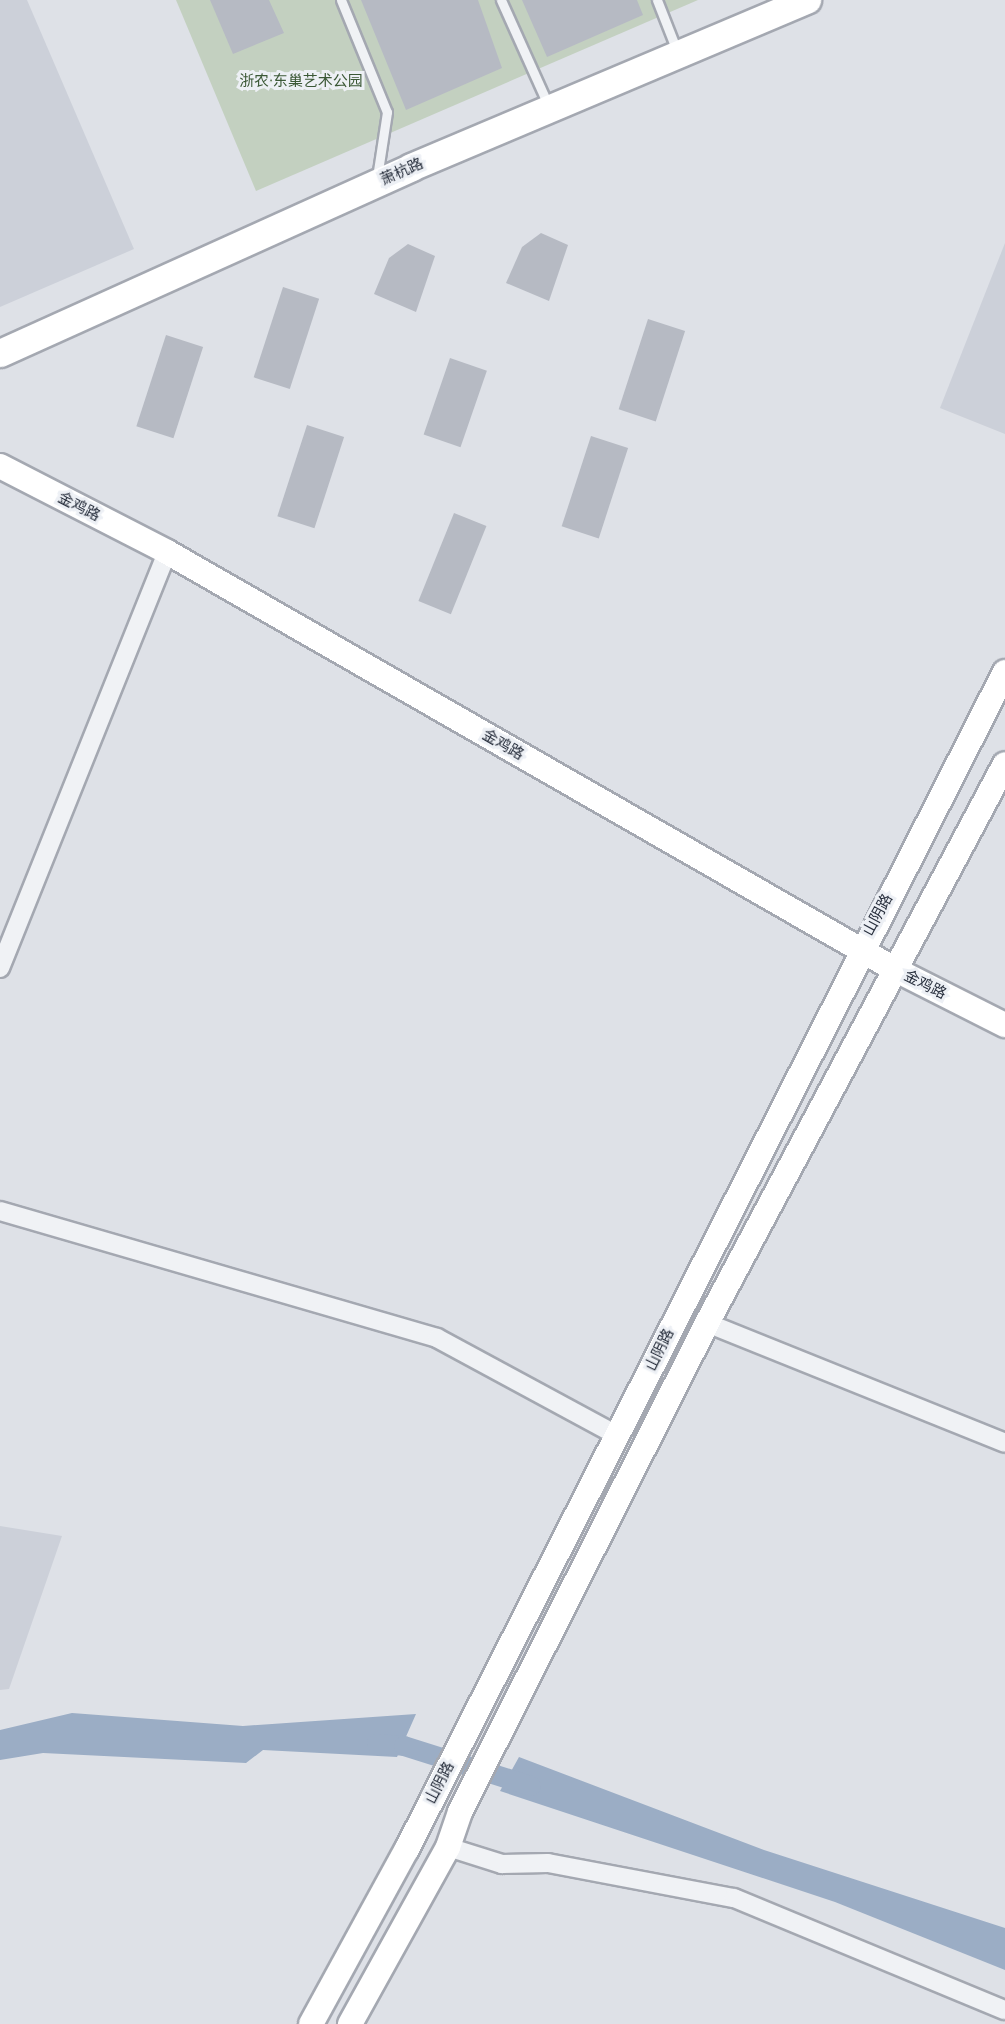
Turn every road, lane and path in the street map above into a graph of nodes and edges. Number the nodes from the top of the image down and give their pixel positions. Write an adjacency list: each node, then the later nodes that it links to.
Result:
1 (341, 0): 7 (lane)
2 (501, 0): 6 (lane)
3 (657, 0): 5 (lane)
4 (807, 0): 5 (main road, 萧杭路)
5 (679, 54): 6 (main road, 萧杭路)
6 (550, 109): 7 (main road, 萧杭路)
7 (377, 183): 8 (main road, 萧杭路)
8 (0, 353)
9 (0, 466): 10 (main road, 金鸡路)
10 (166, 552): 13 (main road, 金鸡路); 14 (street)
11 (1005, 672): 13 (main road, 山阴路)
12 (1005, 764): 15 (main road, 山阴路)
13 (860, 949): 15 (main road, 金鸡路); 19 (main road, 山阴路)
14 (0, 968)
15 (896, 970): 16 (main road, 金鸡路); 18 (main road, 山阴路)
16 (1005, 1025)
17 (0, 1211): 19 (street)
18 (707, 1323): 20 (street); 21 (main road, 山阴路)
19 (618, 1436): 23 (main road, 山阴路)
20 (1005, 1443)
21 (448, 1847): 22 (street); 24 (main road, 山阴路)
22 (1005, 2010)
23 (311, 2024)
24 (350, 2024)

